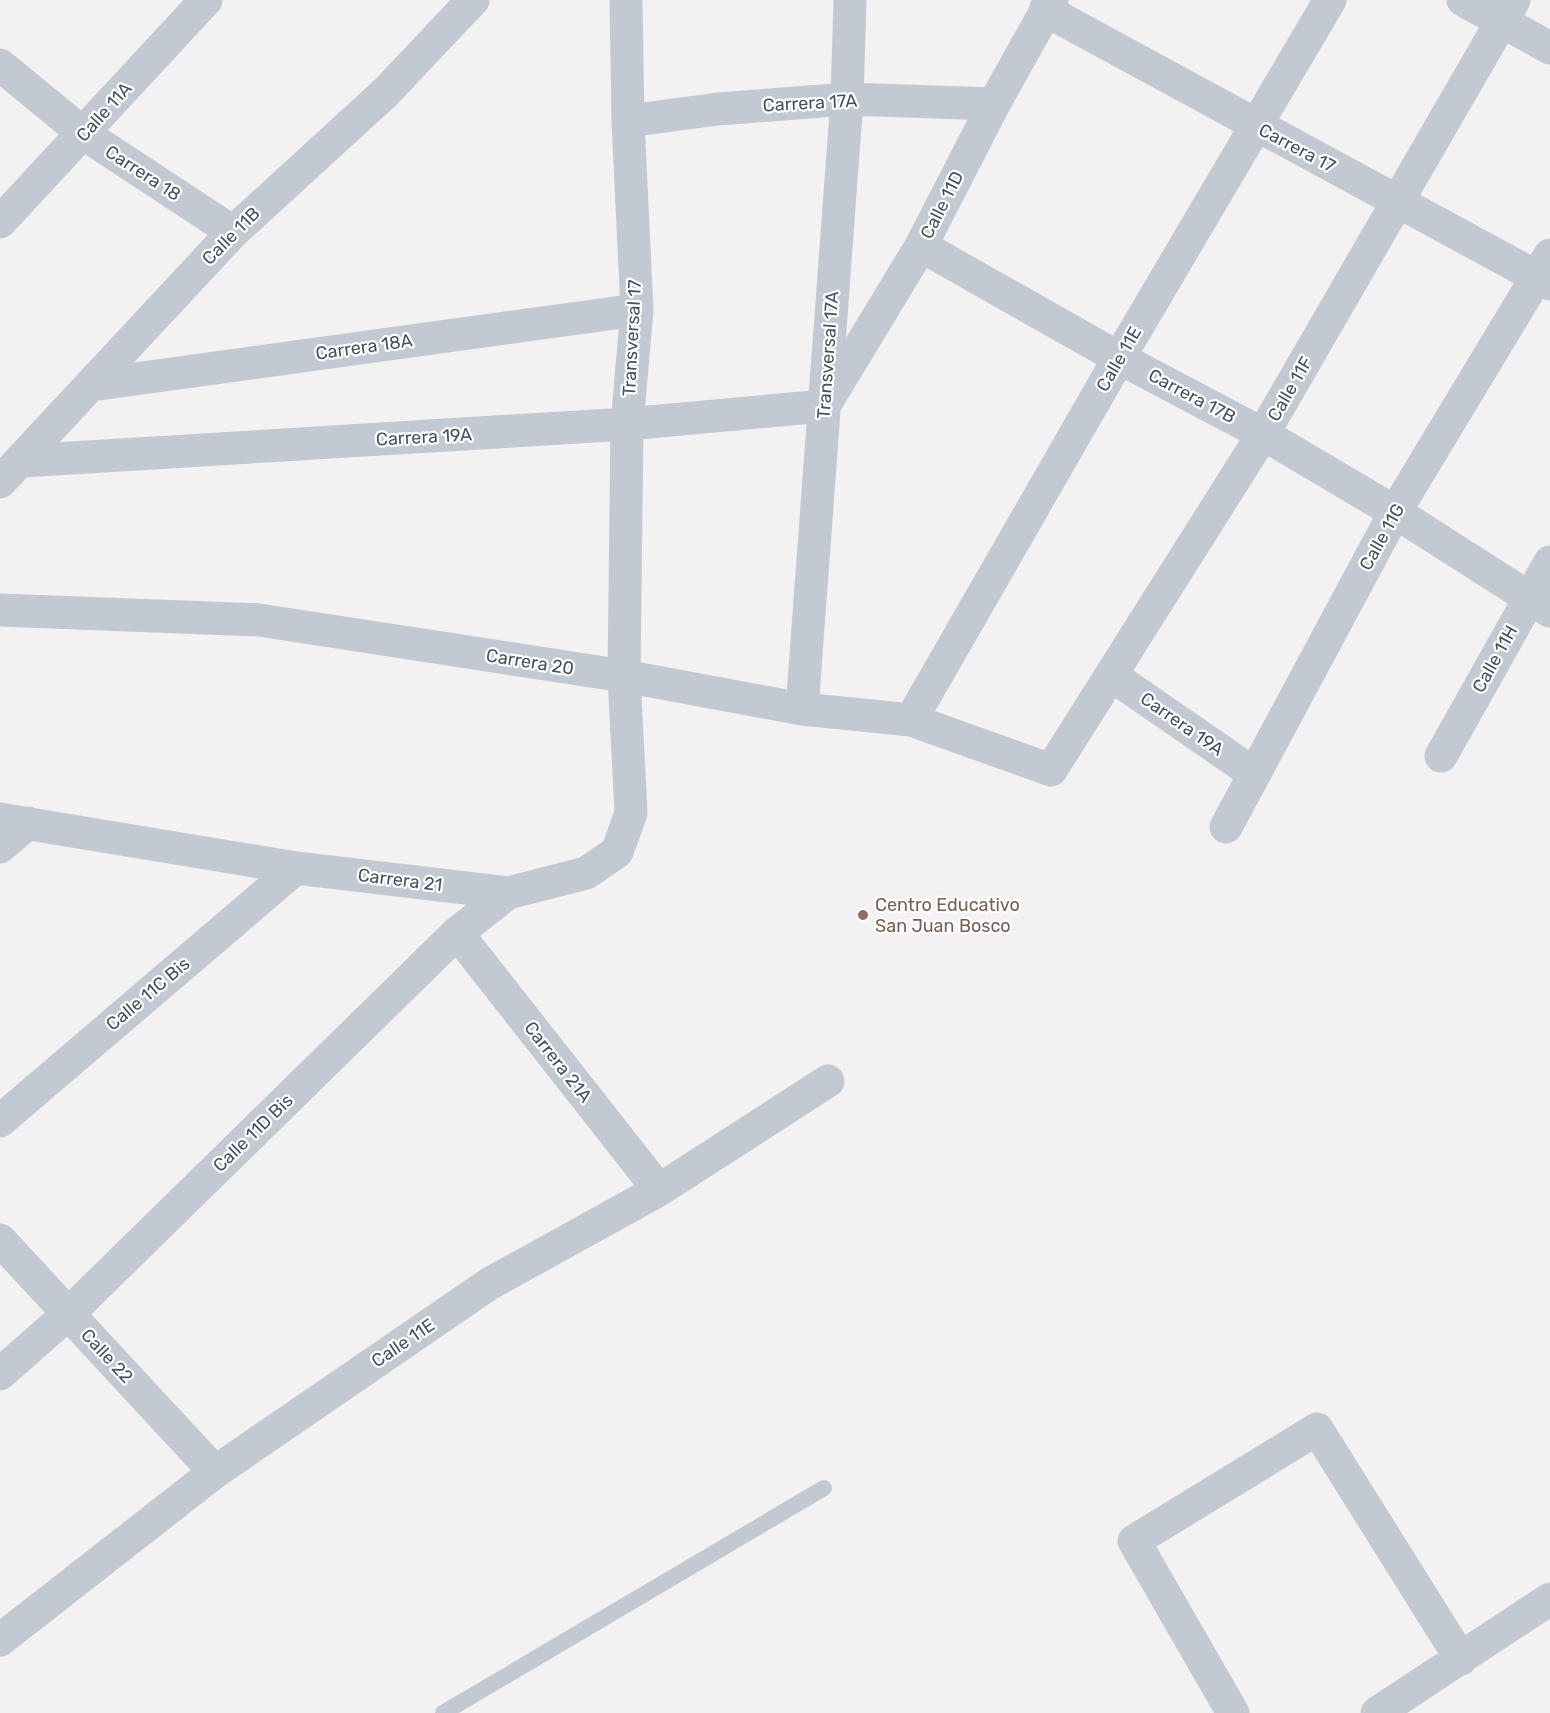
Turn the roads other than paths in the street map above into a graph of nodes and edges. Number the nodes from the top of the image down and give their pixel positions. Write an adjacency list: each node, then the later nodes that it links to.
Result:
1 (206, 0): 15 (street, Calle 11A)
2 (473, 0): 18 (street, Calle 11B)
3 (626, 0): 13 (street, Transversal 17)
4 (850, 0): 11 (street, Transversal 17A)
5 (1330, 0): 14 (street, Calle 11E)
6 (1462, 0): 8 (street)
7 (1049, 5): 12 (street, Calle 11D); 14 (street, Carrera 17)
8 (1508, 10): 9 (street); 16 (street, Calle 11F)
9 (1550, 48)
10 (0, 64): 15 (street, Carrera 18)
11 (847, 99): 12 (street, Carrera 17A); 13 (street, Carrera 17A); 24 (street, Transversal 17A)
12 (994, 104): 19 (street, Calle 11D)
13 (628, 121): 21 (street, Transversal 17)
14 (1256, 126): 16 (street, Carrera 17); 22 (street, Calle 11E)
15 (84, 134): 17 (street, Calle 11A); 18 (street, Carrera 18)
16 (1400, 202): 20 (street, Carrera 17); 26 (street, Calle 11F)
17 (0, 222)
18 (233, 232): 23 (street, Calle 11B)
19 (921, 246): 22 (street, Carrera 17B); 24 (street, Calle 11D)
20 (1546, 272): 28 (street, Calle 11G)
21 (637, 310): 23 (street, Carrera 18A); 25 (street, Transversal 17)
22 (1119, 358): 26 (street, Carrera 17B); 35 (street, Calle 11E)
23 (91, 385): 27 (street, Calle 11B)
24 (824, 406): 25 (street, Carrera 19A); 34 (street, Transversal 17A)
25 (627, 424): 27 (street, Carrera 19A); 33 (street, Transversal 17)
26 (1263, 434): 28 (street, Carrera 17B); 32 (street, Calle 11F)
27 (11, 471)
28 (1395, 512): 30 (street, Carrera 17B); 38 (street, Calle 11G)
29 (1550, 562): 30 (street, Calle 11H)
30 (1539, 605): 36 (street, Calle 11H)
31 (0, 610): 33 (street, Carrera 20)
32 (1111, 675): 37 (street, Calle 11F); 38 (street, Carrera 19A)
33 (624, 676): 34 (street, Carrera 20); 43 (street, Carrera 21)
34 (802, 709): 35 (street, Carrera 20)
35 (911, 720): 37 (street, Carrera 20)
36 (1441, 756)
37 (1051, 770)
38 (1253, 773): 40 (street, Calle 11G)
39 (14, 821): 41 (street); 42 (street, Carrera 21)
40 (1226, 827)
41 (0, 847)
42 (296, 868): 43 (street, Carrera 21); 46 (street, Calle 11C Bis)
43 (508, 893): 44 (street, Calle 11D Bis)
44 (457, 933): 47 (street, Carrera 21A); 49 (street, Calle 11D Bis)
45 (828, 1081): 47 (street, Calle 11E)
46 (0, 1120)
47 (659, 1190): 51 (street, Calle 11E)
48 (0, 1240): 49 (street, Calle 22)
49 (68, 1314): 50 (street, Calle 11D Bis); 51 (street, Calle 22)
50 (0, 1374)
51 (215, 1472): 54 (street, Calle 11E)
52 (824, 1488): 56 (lane)
53 (1550, 1599): 55 (street)
54 (0, 1640)
55 (1461, 1659): 57 (street); 58 (street)
56 (443, 1713)
57 (1233, 1713)
58 (1377, 1713)

